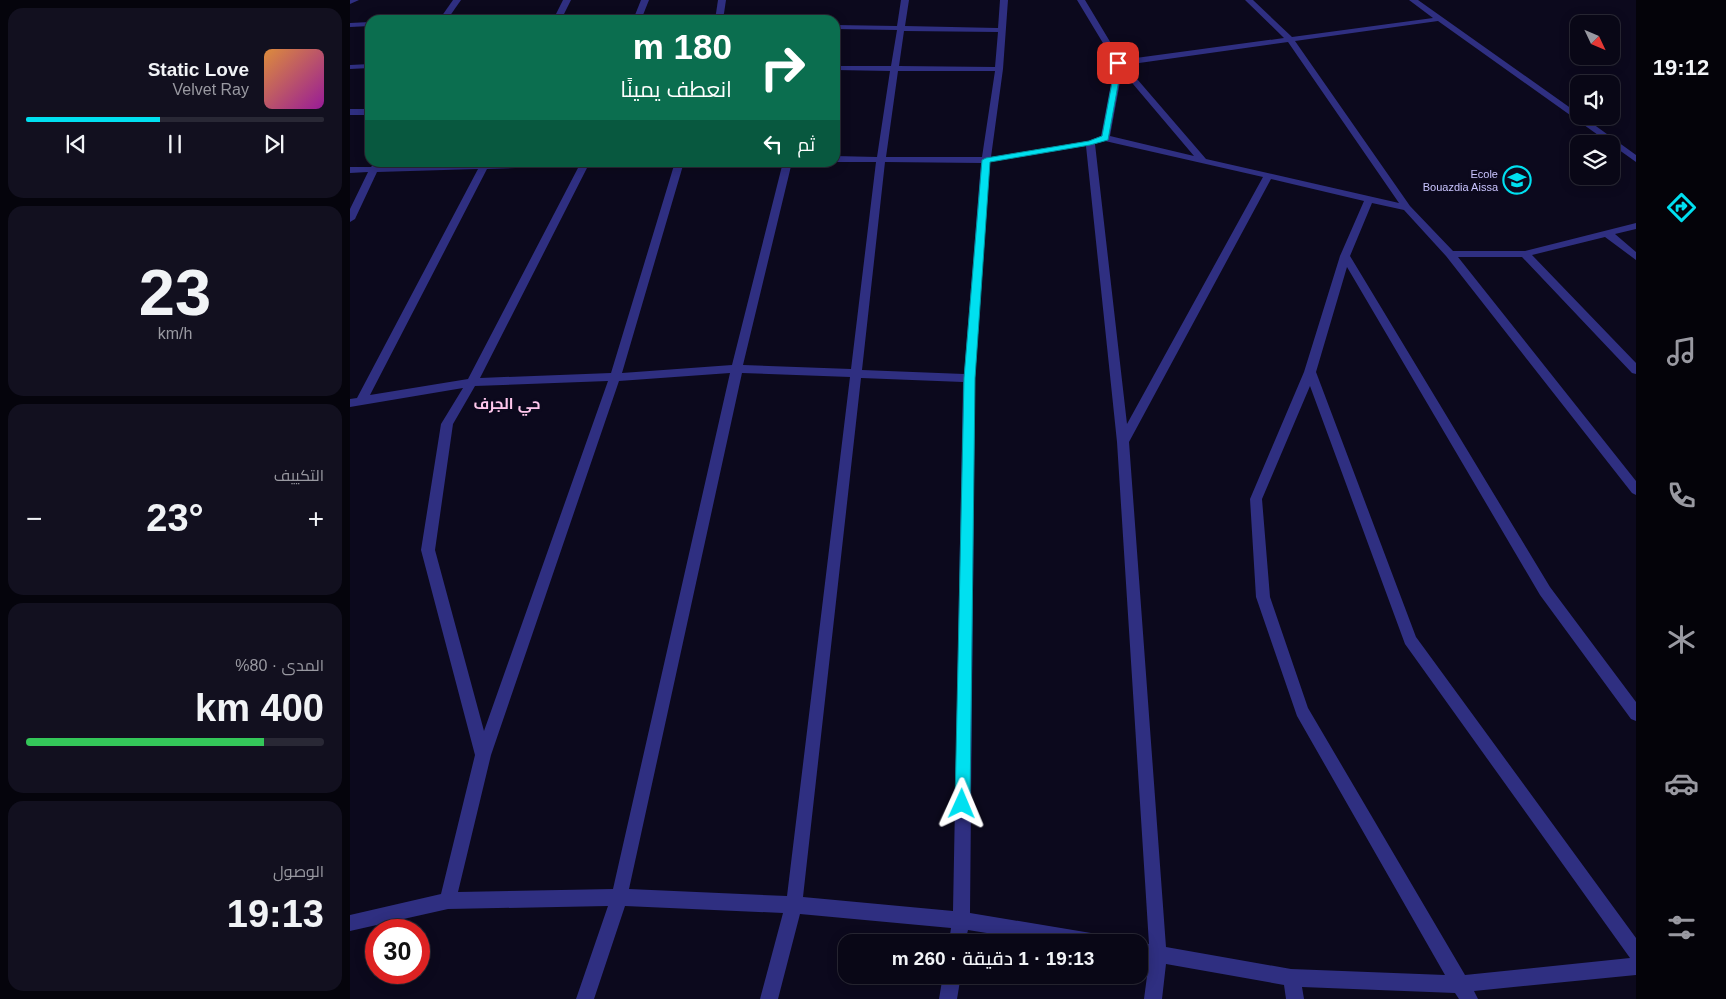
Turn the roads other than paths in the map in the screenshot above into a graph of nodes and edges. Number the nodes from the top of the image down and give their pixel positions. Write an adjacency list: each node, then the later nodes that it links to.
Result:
1 (355, 0): 11 (street)
2 (458, 0): 12 (street)
3 (567, 0): 13 (street)
4 (645, 0): 14 (street)
5 (722, 0): 15 (street)
6 (904, 0): 20 (street)
7 (1004, 0): 21 (street)
8 (1081, 0): 23 (street)
9 (1250, 0): 22 (street)
10 (1413, 0): 16 (street)
11 (350, 2)
12 (447, 15)
13 (560, 15)
14 (639, 15)
15 (720, 15)
16 (1439, 19): 22 (street); 35 (street)
17 (365, 24): 18 (street)
18 (350, 25)
19 (840, 27): 20 (street)
20 (901, 28): 21 (street); 27 (street)
21 (1002, 30): 28 (street)
22 (1290, 40): 23 (street); 47 (street)
23 (1118, 63): 31 (street); 37 (street)
24 (365, 66): 25 (street)
25 (350, 67)
26 (840, 68): 27 (street)
27 (895, 68): 28 (street); 33 (street)
28 (1000, 69): 36 (street)
29 (350, 112): 30 (street)
30 (365, 112)
31 (1105, 138): 32 (street); 37 (street)
32 (1090, 143): 36 (street); 63 (street)
33 (881, 158): 34 (street); 36 (street); 58 (street)
34 (840, 159)
35 (1636, 159)
36 (986, 160): 60 (street)
37 (1202, 160): 45 (street)
38 (369, 167): 44 (street)
39 (375, 167): 48 (street)
40 (484, 167): 62 (street)
41 (584, 167): 61 (street)
42 (678, 167): 59 (street)
43 (787, 167): 55 (street)
44 (350, 170)
45 (1268, 176): 46 (street); 63 (street)
46 (1369, 199): 47 (street); 53 (street)
47 (1407, 208): 51 (street)
48 (350, 219)
49 (1636, 226): 50 (street)
50 (1607, 233): 52 (street); 54 (street)
51 (1450, 254): 52 (street); 64 (street)
52 (1525, 254): 56 (street)
53 (1345, 256): 57 (street); 65 (street)
54 (1636, 257)
55 (737, 369): 58 (street); 59 (street); 67 (street)
56 (1636, 370)
57 (1310, 372): 75 (street); 80 (street)
58 (857, 374): 60 (street); 69 (street)
59 (615, 377): 61 (street); 66 (street)
60 (970, 378): 70 (street)
61 (472, 382): 62 (street); 66 (street)
62 (355, 402)
63 (1123, 442): 76 (street)
64 (1636, 490)
65 (1636, 714)
66 (483, 755): 68 (street)
67 (619, 897): 68 (street); 69 (street); 81 (street)
68 (448, 901): 71 (street)
69 (794, 905): 70 (street); 82 (street)
70 (961, 920): 72 (street); 73 (street)
71 (350, 923)
72 (958, 934)
73 (1044, 934)
74 (1148, 952): 76 (street)
75 (1636, 952)
76 (1158, 954): 78 (street); 84 (street)
77 (1636, 966): 80 (street)
78 (1291, 978): 80 (street); 85 (street)
79 (950, 984): 83 (street)
80 (1465, 991)
81 (584, 999)
82 (768, 999)
83 (948, 999)
84 (1153, 999)
85 (1294, 999)

